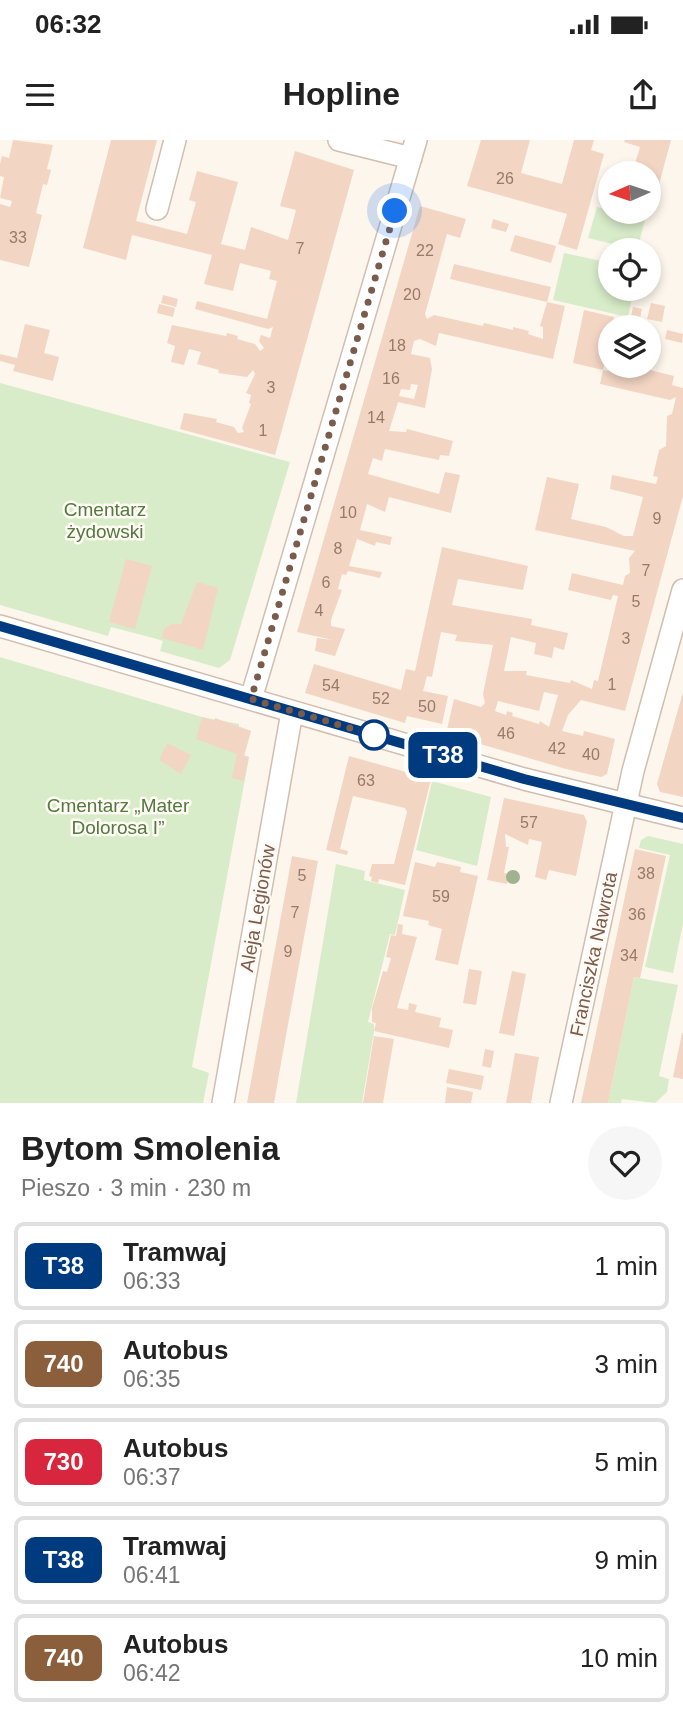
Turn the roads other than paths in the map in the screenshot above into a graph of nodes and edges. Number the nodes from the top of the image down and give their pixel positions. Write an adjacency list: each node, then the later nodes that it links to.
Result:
1 (175, 140): 4 (street)
2 (340, 140): 3 (street)
3 (414, 149): 7 (street)
4 (157, 209)
5 (683, 590): 9 (street, Franciszka Nawrota)
6 (0, 626): 7 (street)
7 (251, 699): 8 (street)
8 (292, 712): 9 (street); 11 (street, Aleja Legionów)
9 (626, 805): 10 (street); 12 (street, Franciszka Nawrota)
10 (683, 818)
11 (223, 1103)
12 (561, 1103)

